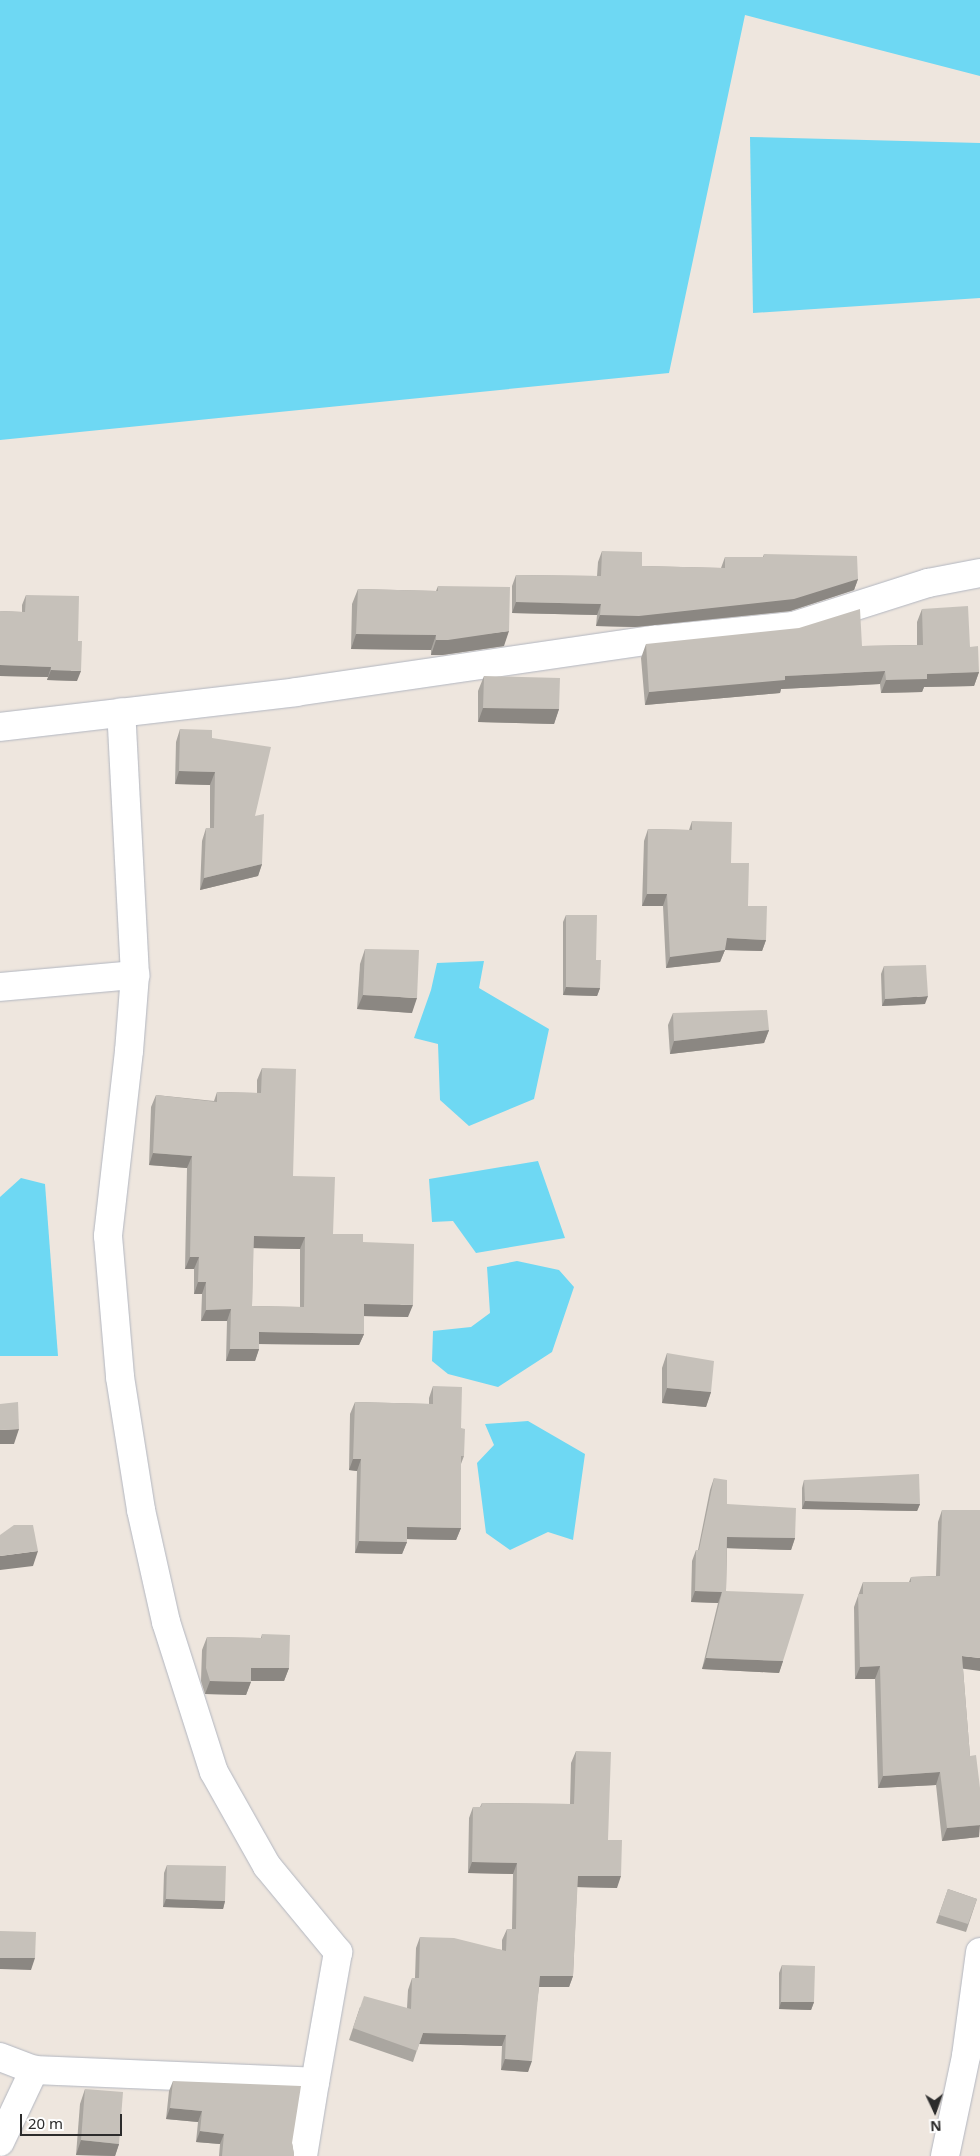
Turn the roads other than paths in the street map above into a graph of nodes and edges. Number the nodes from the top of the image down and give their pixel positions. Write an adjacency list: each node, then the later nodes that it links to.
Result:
1 (980, 573): 2 (street)
2 (120, 712): 3 (street); 4 (street)
3 (0, 727)
4 (135, 975): 5 (street); 9 (street)
5 (0, 987)
6 (980, 1952): 12 (street)
7 (0, 2057): 8 (street)
8 (34, 2070): 9 (street); 10 (street)
9 (315, 2082): 11 (street)
10 (0, 2142)
11 (303, 2156)
12 (945, 2156)

